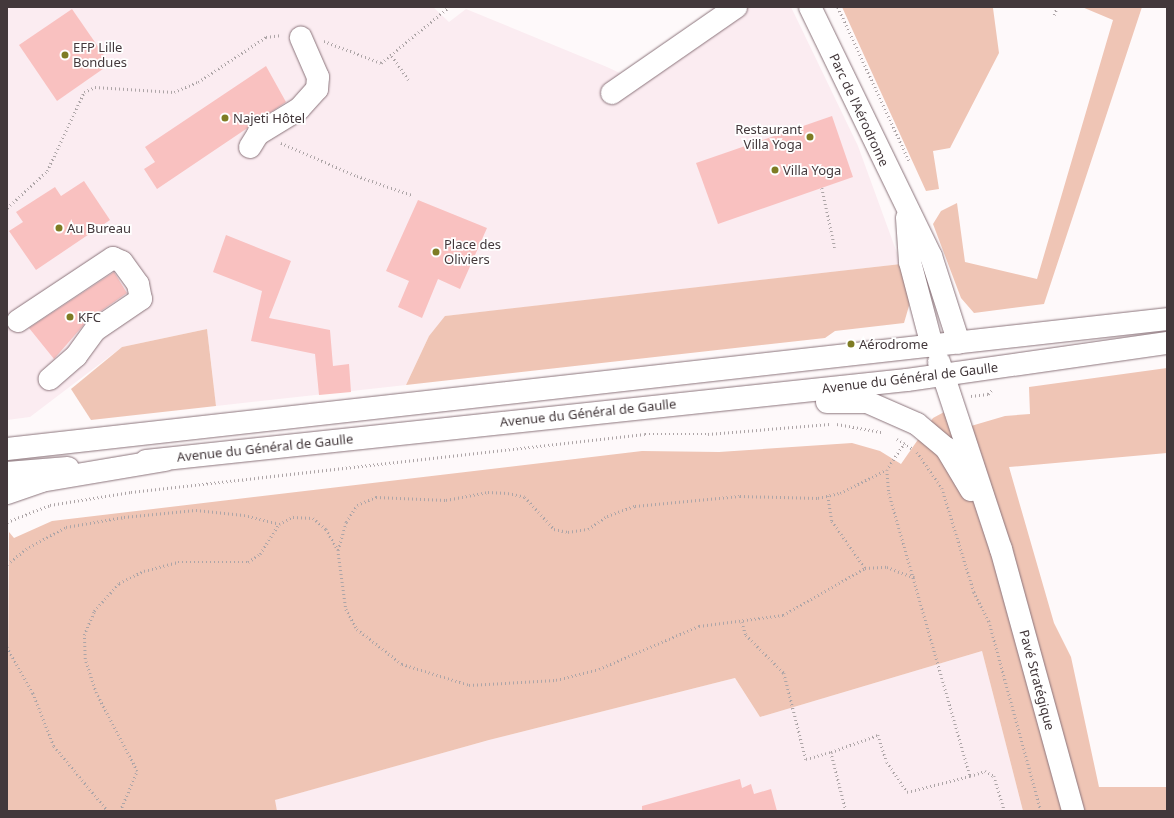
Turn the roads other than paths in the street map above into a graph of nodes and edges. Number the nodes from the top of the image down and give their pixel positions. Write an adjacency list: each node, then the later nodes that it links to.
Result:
1 (736, 7): 4 (main road)
2 (810, 7): 6 (main road, Parc de l'Aérodrome)
3 (301, 38): 5 (main road)
4 (612, 93)
5 (254, 141)
6 (907, 213): 9 (main road, Parc de l'Aérodrome); 11 (main road, Parc de l'Aérodrome)
7 (1167, 319): 9 (main road, Avenue du Général de Gaulle)
8 (18, 321): 13 (main road)
9 (959, 343): 11 (main road, Avenue du Général de Gaulle); 12 (main road, Parc de l'Aérodrome)
10 (1167, 344): 12 (main road, Avenue du Général de Gaulle)
11 (932, 346): 12 (main road, Pavé Stratégique); 15 (main road, Avenue du Général de Gaulle)
12 (953, 374): 14 (main road, Avenue du Général de Gaulle); 19 (main road, Pavé Stratégique)
13 (50, 379)
14 (665, 404): 16 (main road, Avenue du Général de Gaulle); 19 (main road)
15 (7, 450)
16 (165, 460): 17 (main road, Avenue du Général de Gaulle); 18 (main road)
17 (7, 473)
18 (7, 493)
19 (1017, 606): 20 (main road, Pavé Stratégique)
20 (1073, 811)

